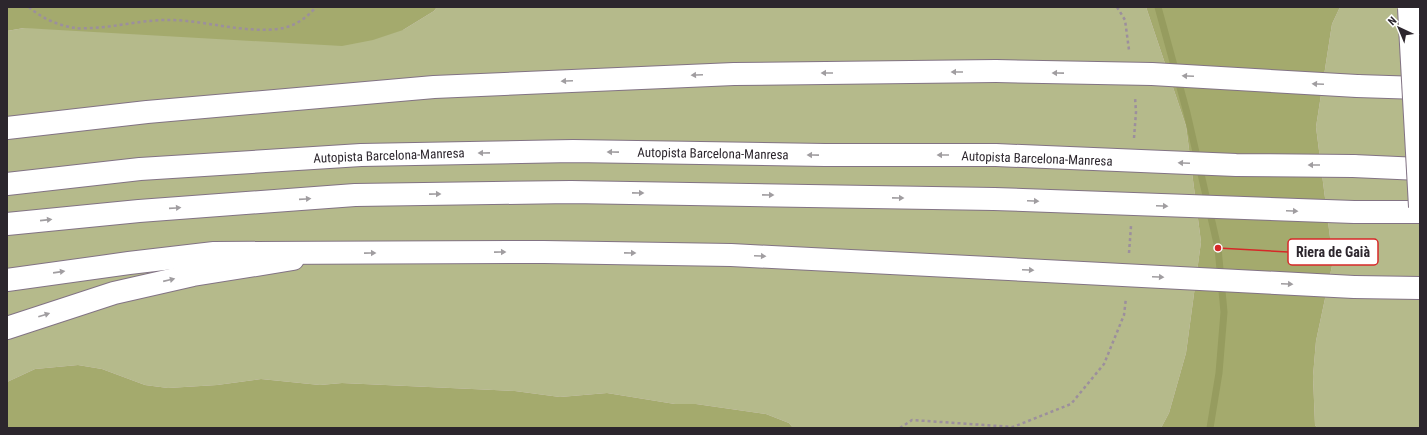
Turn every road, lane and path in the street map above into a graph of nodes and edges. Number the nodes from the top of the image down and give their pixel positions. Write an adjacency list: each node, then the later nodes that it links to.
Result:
1 (29, 7): 2 (path)
2 (316, 7)
3 (1409, 8): 8 (main road, bridge)
4 (1420, 88): 5 (main road, one-way to 5, bridge)
5 (7, 128)
6 (1420, 169): 7 (main road, Autopista Barcelona-Manresa, one-way to 7, bridge)
7 (7, 184)
8 (1420, 207)
9 (1420, 212): 10 (main road, one-way to 9, bridge)
10 (7, 224)
11 (332, 254): 12 (main road, one-way to 11); 13 (main road, one-way to 13, bridge); 14 (main road, one-way to 11)
12 (7, 280)
13 (1420, 288)
14 (7, 328)
15 (966, 424): 16 (path)
16 (900, 428)

